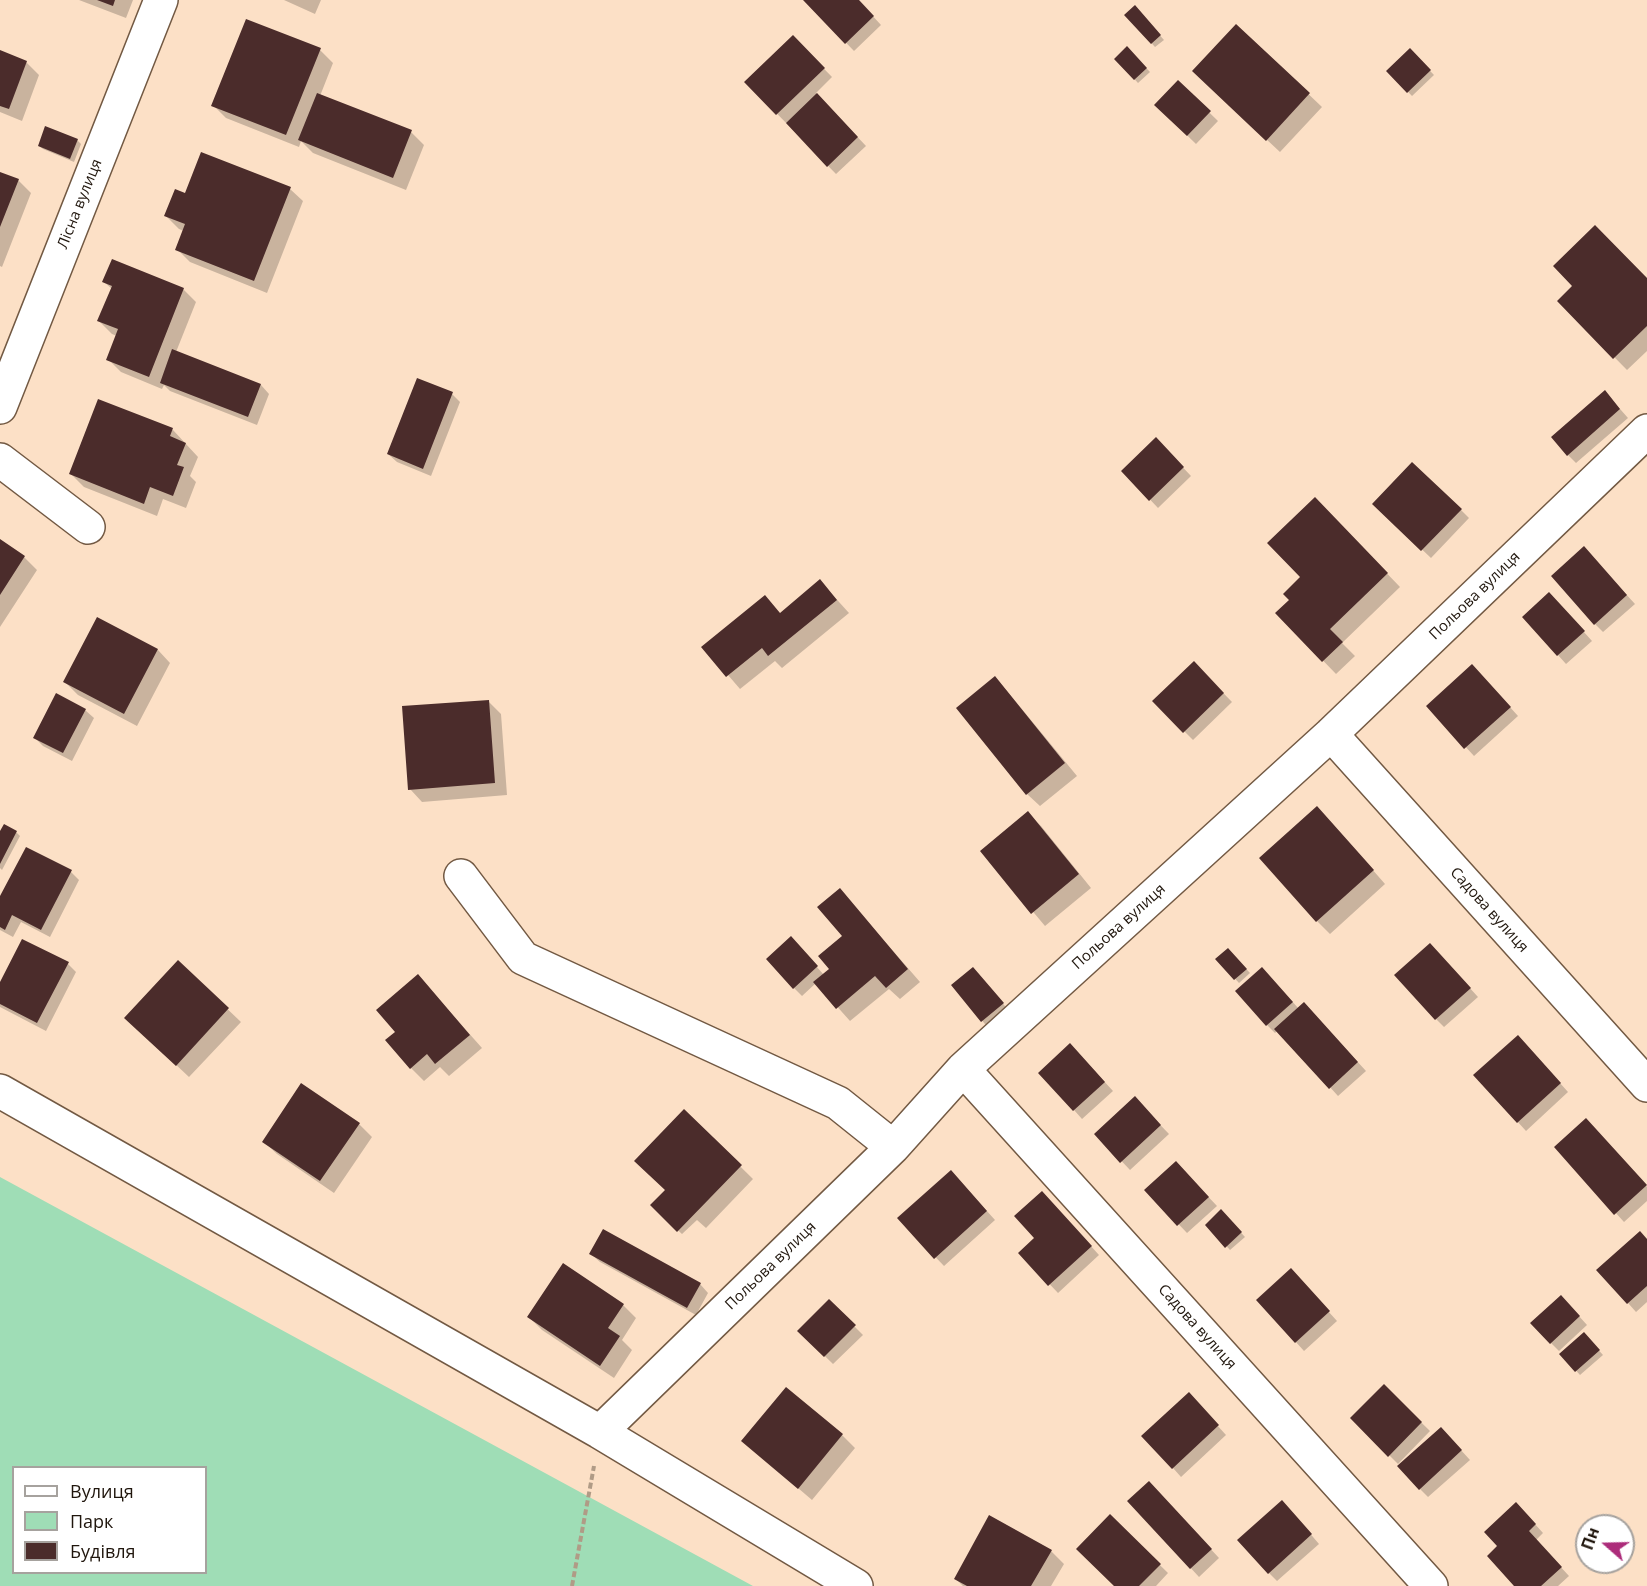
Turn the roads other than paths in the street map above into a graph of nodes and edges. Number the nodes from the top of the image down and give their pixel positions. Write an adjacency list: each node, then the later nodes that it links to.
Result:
1 (161, 0): 2 (street, Лісна вулиця)
2 (0, 407)
3 (1647, 431): 6 (street, Польова вулиця)
4 (0, 460): 5 (street)
5 (88, 527)
6 (1331, 734): 8 (street, Польова вулиця); 9 (street, Садова вулиця)
7 (461, 876): 11 (street)
8 (963, 1069): 11 (street, Польова вулиця); 14 (street, Садова вулиця)
9 (1647, 1085)
10 (0, 1091): 12 (street)
11 (893, 1147): 12 (street, Польова вулиця)
12 (600, 1432): 13 (street)
13 (856, 1586)
14 (1431, 1586)

